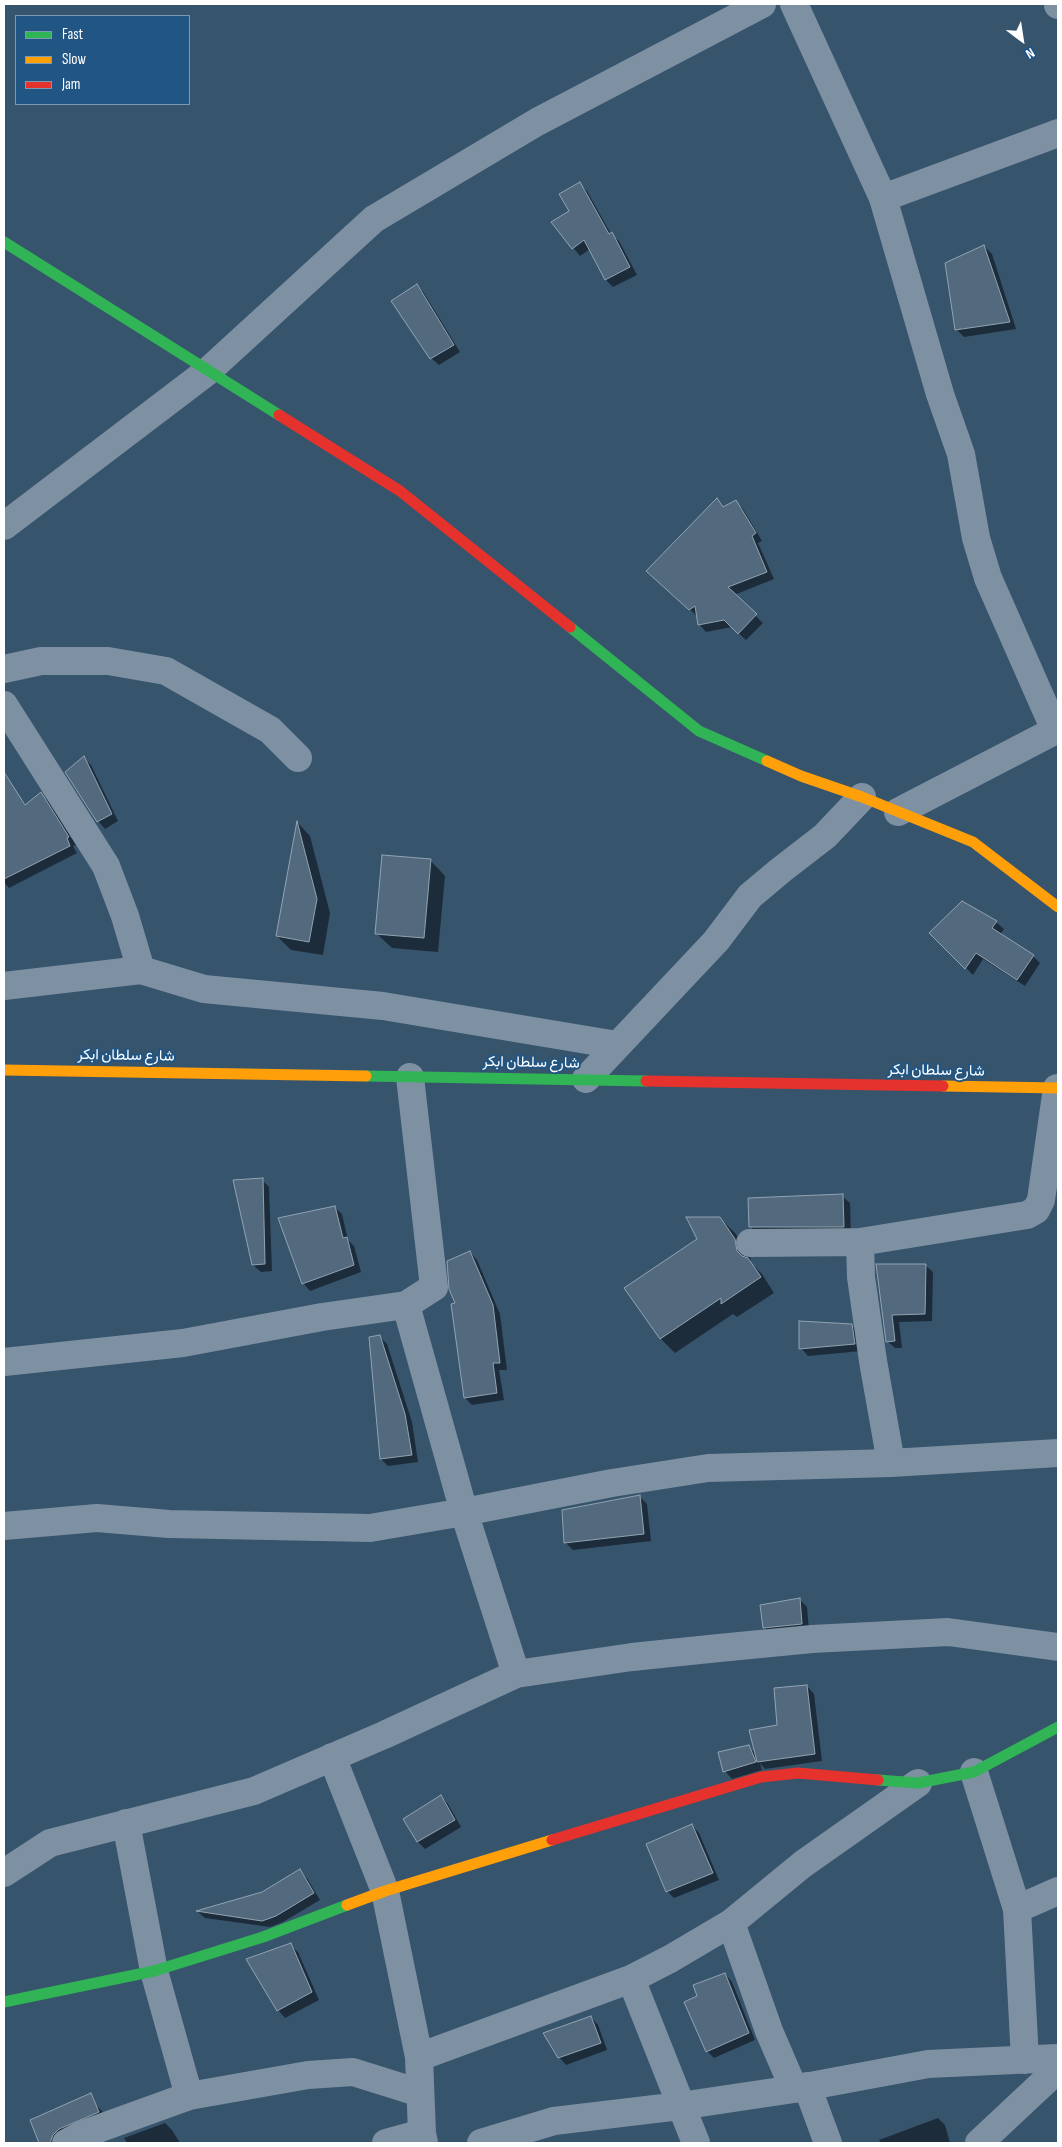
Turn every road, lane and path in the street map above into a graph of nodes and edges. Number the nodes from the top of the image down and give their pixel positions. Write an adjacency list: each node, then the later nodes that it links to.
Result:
1 (762, 4): 6 (street)
2 (794, 4): 4 (street)
3 (1058, 133): 4 (street)
4 (883, 198): 10 (street)
5 (4, 242): 6 (main road)
6 (208, 371): 7 (street); 12 (main road)
7 (4, 526)
8 (4, 669): 11 (street)
9 (4, 705): 15 (street)
10 (1057, 729): 13 (street)
11 (298, 758)
12 (862, 797): 13 (main road); 17 (street)
13 (898, 812): 14 (main road)
14 (1058, 907)
15 (141, 970): 16 (street); 17 (street)
16 (4, 986)
17 (617, 1046): 20 (street)
18 (4, 1070): 19 (main road, شارع سلطان ابكر)
19 (410, 1077): 20 (main road, شارع سلطان ابكر); 24 (street)
20 (586, 1079): 21 (main road, شارع سلطان ابكر)
21 (1058, 1088): 22 (street)
22 (860, 1242): 23 (street); 27 (street)
23 (750, 1243)
24 (406, 1305): 25 (street); 28 (street)
25 (4, 1362)
26 (1058, 1453): 27 (street)
27 (891, 1463): 28 (street)
28 (464, 1512): 29 (street); 31 (street)
29 (4, 1526)
30 (1058, 1648): 31 (street)
31 (516, 1674): 33 (street)
32 (1058, 1727): 34 (main road)
33 (332, 1757): 36 (street); 38 (street)
34 (974, 1772): 35 (main road); 40 (street)
35 (918, 1783): 38 (main road); 41 (street)
36 (126, 1823): 37 (street); 42 (street)
37 (4, 1873)
38 (385, 1891): 42 (main road); 45 (street)
39 (1058, 1891): 40 (street)
40 (1017, 1909): 47 (street)
41 (731, 1923): 43 (street); 49 (street)
42 (154, 1970): 44 (main road); 51 (street)
43 (631, 1979): 45 (street); 52 (street)
44 (4, 2002)
45 (419, 2057): 50 (street)
46 (1058, 2058): 47 (street)
47 (1025, 2060): 49 (street)
48 (1058, 2069): 59 (street)
49 (800, 2088): 52 (street); 58 (street)
50 (420, 2093): 51 (street); 53 (street)
51 (189, 2096): 54 (street)
52 (680, 2106): 56 (street); 57 (street)
53 (423, 2138): 55 (street)
54 (66, 2143)
55 (386, 2143)
56 (481, 2143)
57 (696, 2143)
58 (828, 2143)
59 (979, 2143)

